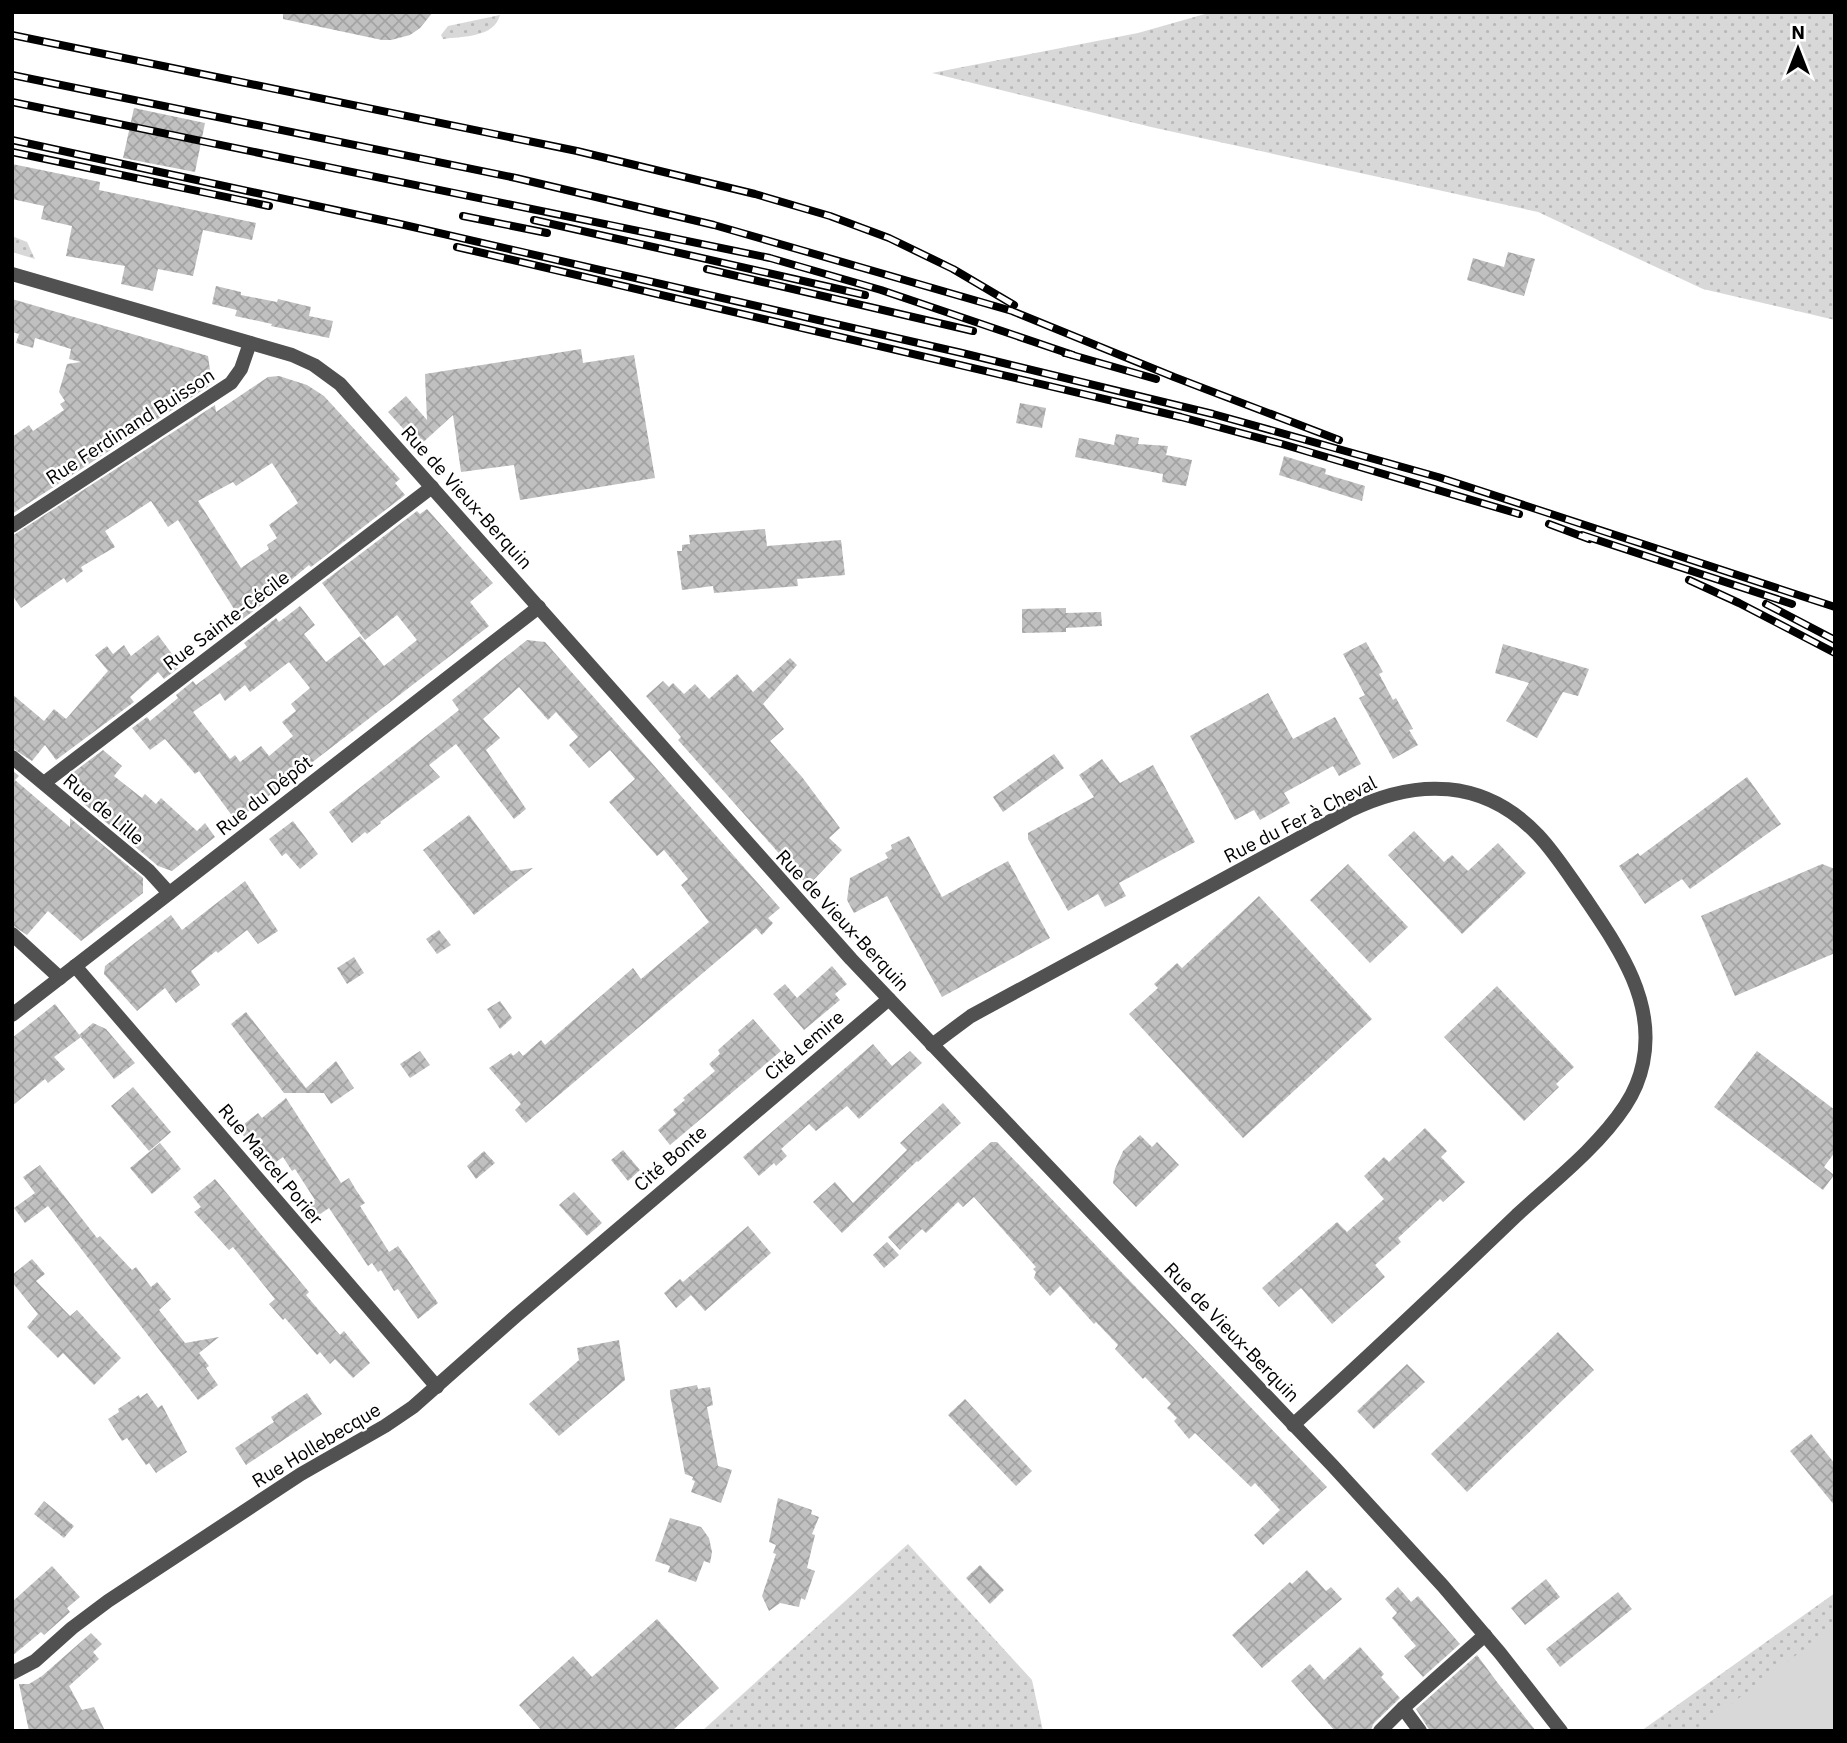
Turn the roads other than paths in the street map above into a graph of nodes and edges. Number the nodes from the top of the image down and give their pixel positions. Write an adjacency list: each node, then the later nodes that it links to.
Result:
1 (12, 274): 2 (street, Rue de Vieux-Berquin)
2 (250, 343): 3 (street, Rue de Vieux-Berquin); 4 (street, Rue Ferdinand Buisson)
3 (432, 487): 5 (street, Rue de Vieux-Berquin); 7 (street, Rue Sainte-Cécile)
4 (12, 526)
5 (539, 607): 8 (street, Rue du Dépôt); 12 (street, Rue de Vieux-Berquin)
6 (12, 757): 7 (street, Rue de Lille)
7 (44, 783): 8 (street, Rue de Lille)
8 (169, 893): 10 (street, Rue du Dépôt)
9 (12, 934): 11 (street)
10 (75, 966): 11 (street, Rue du Dépôt); 17 (street, Rue Marcel Porier)
11 (60, 978): 13 (street, Rue du Dépôt)
12 (889, 999): 14 (street, Rue de Vieux-Berquin); 15 (street, Cité Lemire)
13 (12, 1015)
14 (932, 1045): 18 (street, Rue de Vieux-Berquin); 18 (street, Rue du Fer à Cheval)
15 (744, 1121): 16 (street, Cité Bonte)
16 (622, 1225): 17 (street, Rue Hollebecque)
17 (437, 1387): 20 (street, Rue Hollebecque)
18 (1293, 1425): 19 (street, Rue de Vieux-Berquin)
19 (1485, 1635): 21 (street); 24 (street, Rue de Vieux-Berquin)
20 (12, 1673)
21 (1403, 1708): 22 (street); 23 (street)
22 (1380, 1731)
23 (1420, 1731)
24 (1561, 1731)

